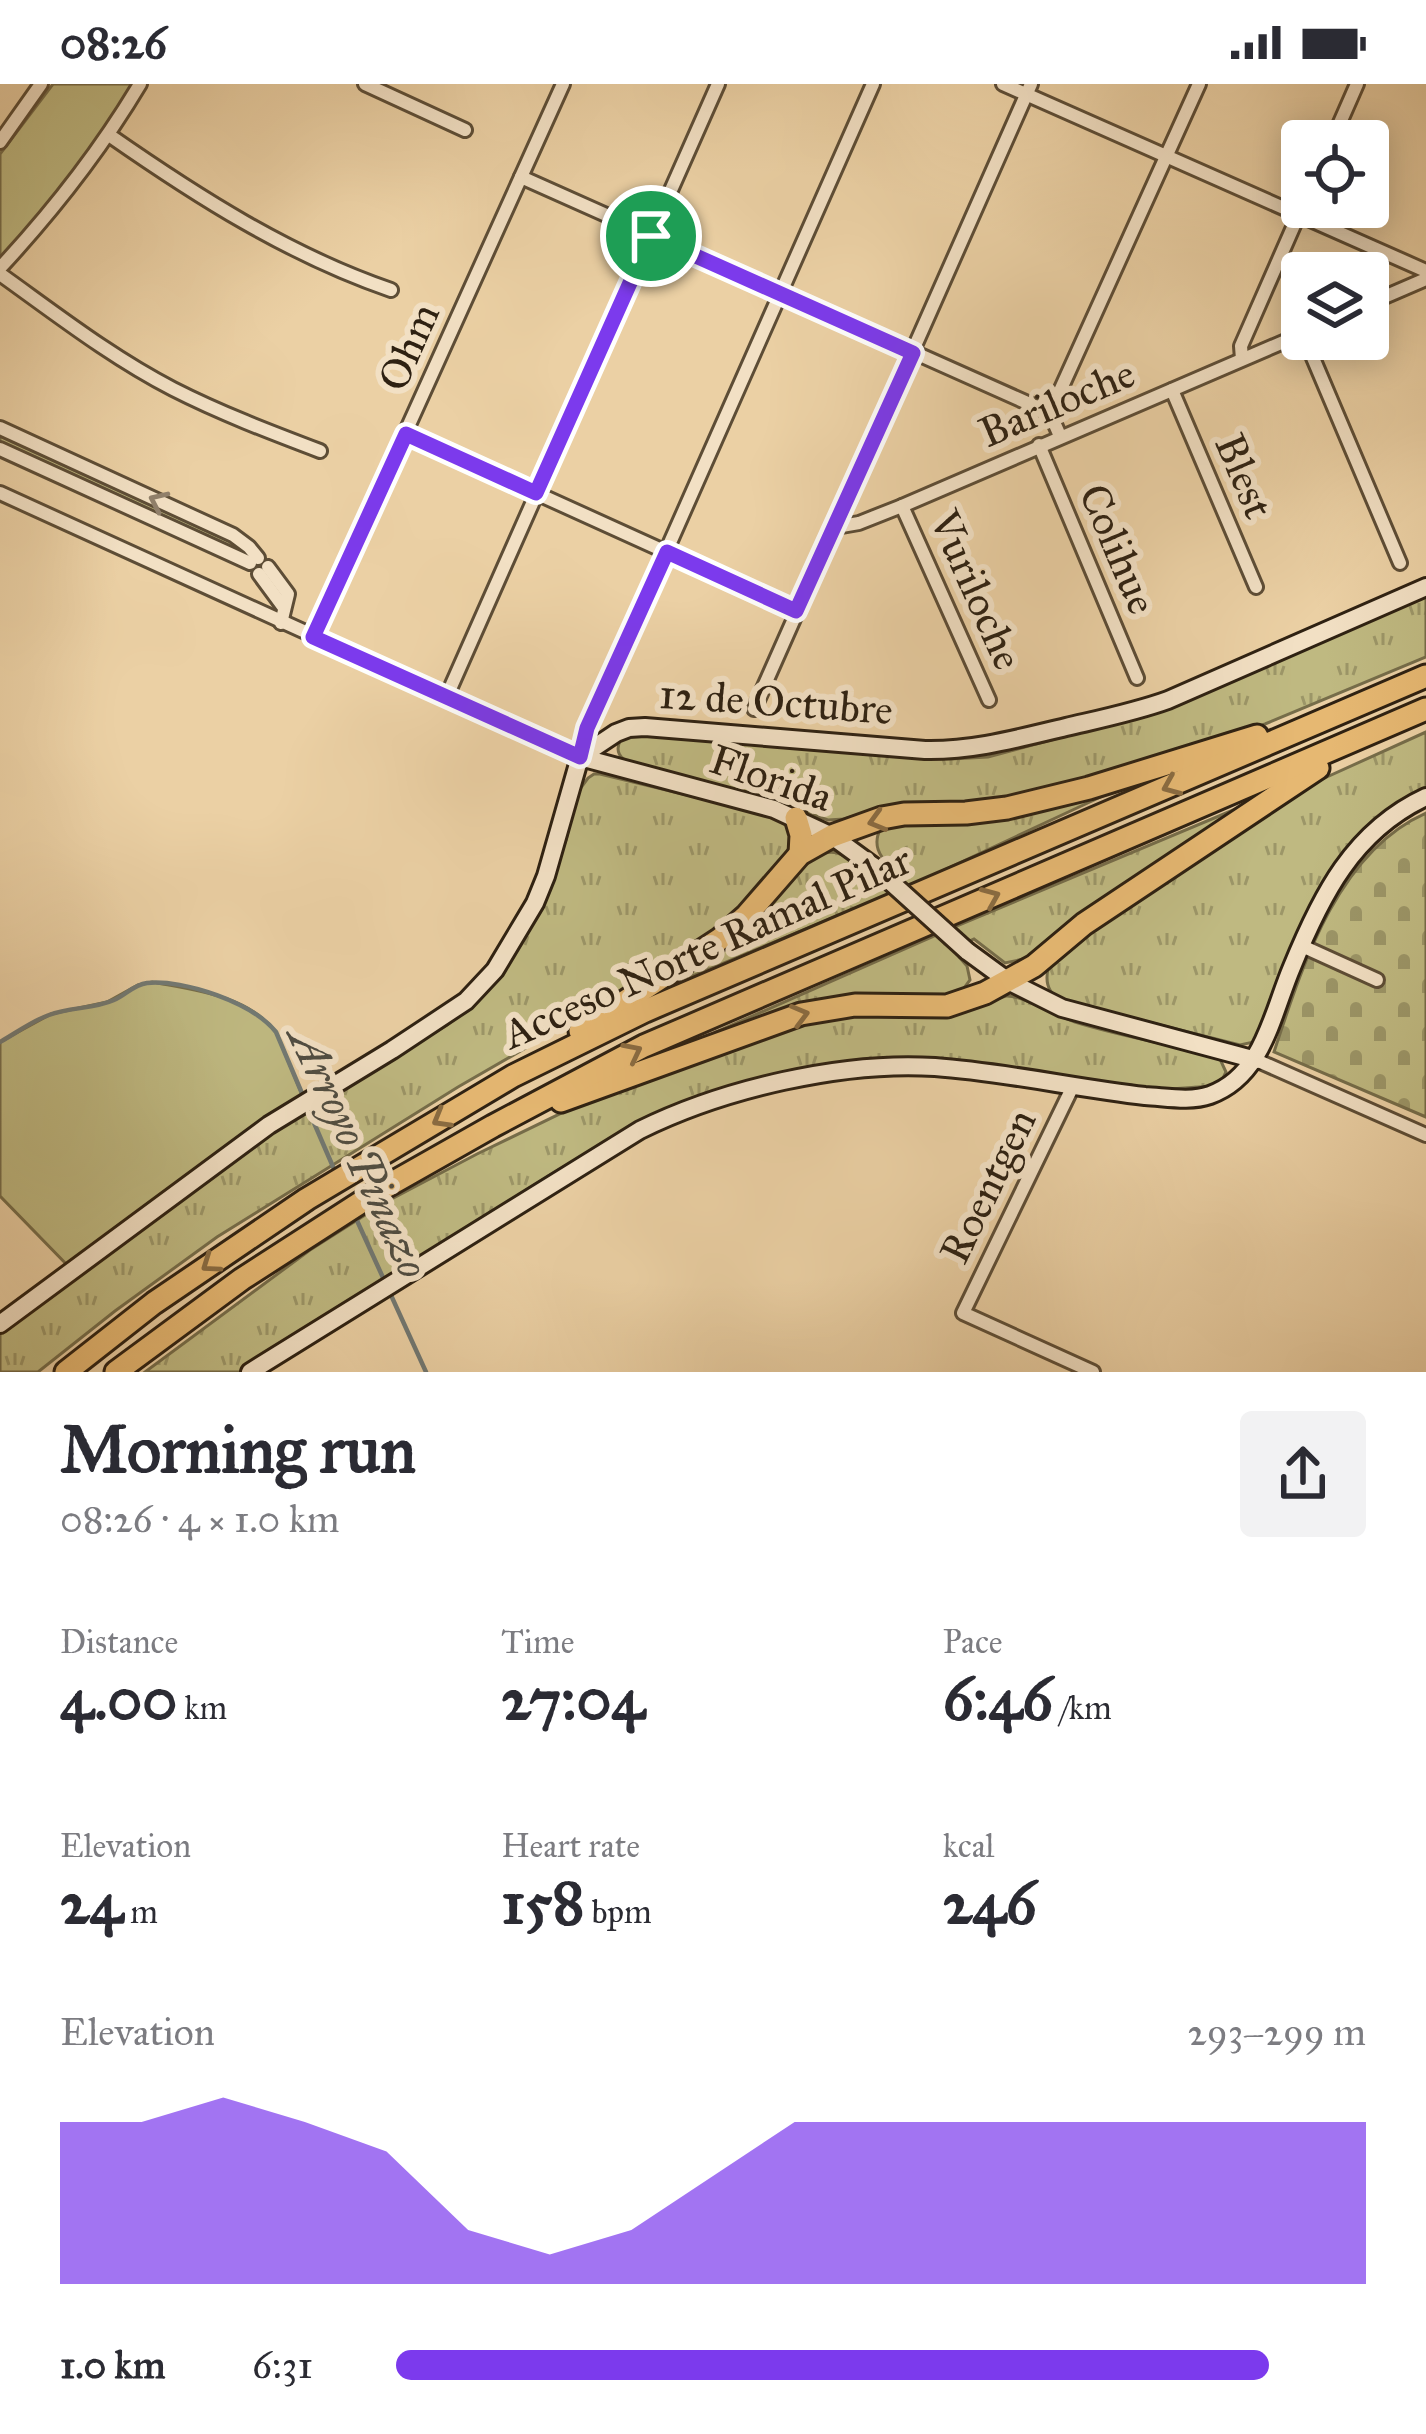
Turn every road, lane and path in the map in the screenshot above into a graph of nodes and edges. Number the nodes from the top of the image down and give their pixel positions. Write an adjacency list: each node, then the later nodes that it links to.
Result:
1 (41, 84): 14 (street)
2 (140, 84): 13 (street)
3 (365, 84): 12 (street)
4 (563, 84): 16 (street, Ohm)
5 (718, 84): 20 (street)
6 (873, 84): 24 (street)
7 (1003, 84): 10 (street)
8 (1199, 84): 15 (street)
9 (1357, 84): 11 (street)
10 (1029, 89): 15 (street); 27 (street)
11 (1341, 120)
12 (465, 130)
13 (110, 136): 21 (street); 23 (street)
14 (0, 142)
15 (1166, 157): 17 (street); 31 (street)
16 (521, 177): 20 (street); 33 (street, Ohm)
17 (1281, 204)
18 (1293, 228): 28 (street)
19 (1332, 228): 22 (street)
20 (651, 236): 24 (street); 39 (street)
21 (0, 271): 37 (street)
22 (1426, 275): 25 (street)
23 (391, 290)
24 (780, 294): 27 (street); 43 (street)
25 (1389, 294)
26 (1281, 345): 28 (street, Bariloche)
27 (913, 353): 31 (street); 41 (street)
28 (1242, 359): 30 (street, Bariloche)
29 (1314, 360): 45 (street)
30 (1172, 390): 34 (street, Bariloche); 47 (street, Blest)
31 (1050, 413): 34 (street)
32 (0, 428): 42 (street, one-way to 32)
33 (406, 434): 39 (street); 51 (street, Ohm)
34 (1060, 436): 35 (street, Bariloche)
35 (1039, 446): 40 (street, Bariloche); 53 (street, Colihue)
36 (0, 448): 44 (street)
37 (320, 452)
38 (0, 493): 50 (street, Florida)
39 (536, 493): 43 (street); 54 (street)
40 (902, 506): 41 (street, Bariloche); 55 (street, Vuriloche)
41 (836, 527): 49 (street)
42 (242, 541): 44 (street); 46 (street)
43 (667, 552): 49 (street); 60 (street)
44 (235, 555): 46 (street)
45 (1400, 563)
46 (259, 566): 50 (street)
47 (1256, 587)
48 (1426, 587): 60 (street, 12 de Octubre)
49 (796, 611): 57 (street)
50 (283, 616): 51 (street, Florida)
51 (313, 637): 54 (street, Florida)
52 (1426, 676): 56 (highway, Acceso Norte Ramal Pilar)
53 (1137, 678)
54 (446, 698): 60 (street, Florida)
55 (989, 700)
56 (1356, 706): 63 (highway, one-way to 63); 69 (highway, Acceso Norte Ramal Pilar, one-way to 69)
57 (754, 709)
58 (1426, 709): 59 (highway, Acceso Norte Ramal Pilar)
59 (1370, 734): 67 (highway); 71 (highway, Acceso Norte Ramal Pilar, one-way to 59)
60 (580, 757): 62 (street, Florida); 73 (street)
61 (1426, 797): 65 (street)
62 (796, 818): 63 (street, Florida); 64 (highway)
63 (832, 836): 64 (highway); 67 (street, Florida, bridge)
64 (800, 854): 69 (highway)
65 (1302, 946): 66 (street); 68 (street)
66 (1377, 980)
67 (1008, 981): 68 (street, Florida); 71 (highway, one-way to 67)
68 (1256, 1060): 70 (street); 72 (street, Florida)
69 (513, 1076): 74 (highway, Acceso Norte Ramal Pilar, one-way to 74)
70 (1072, 1088): 76 (street); 77 (street, Roentgen)
71 (493, 1126): 75 (highway, Acceso Norte Ramal Pilar)
72 (1426, 1135)
73 (0, 1324)
74 (65, 1372)
75 (116, 1372)
76 (250, 1372)
77 (1093, 1372)

